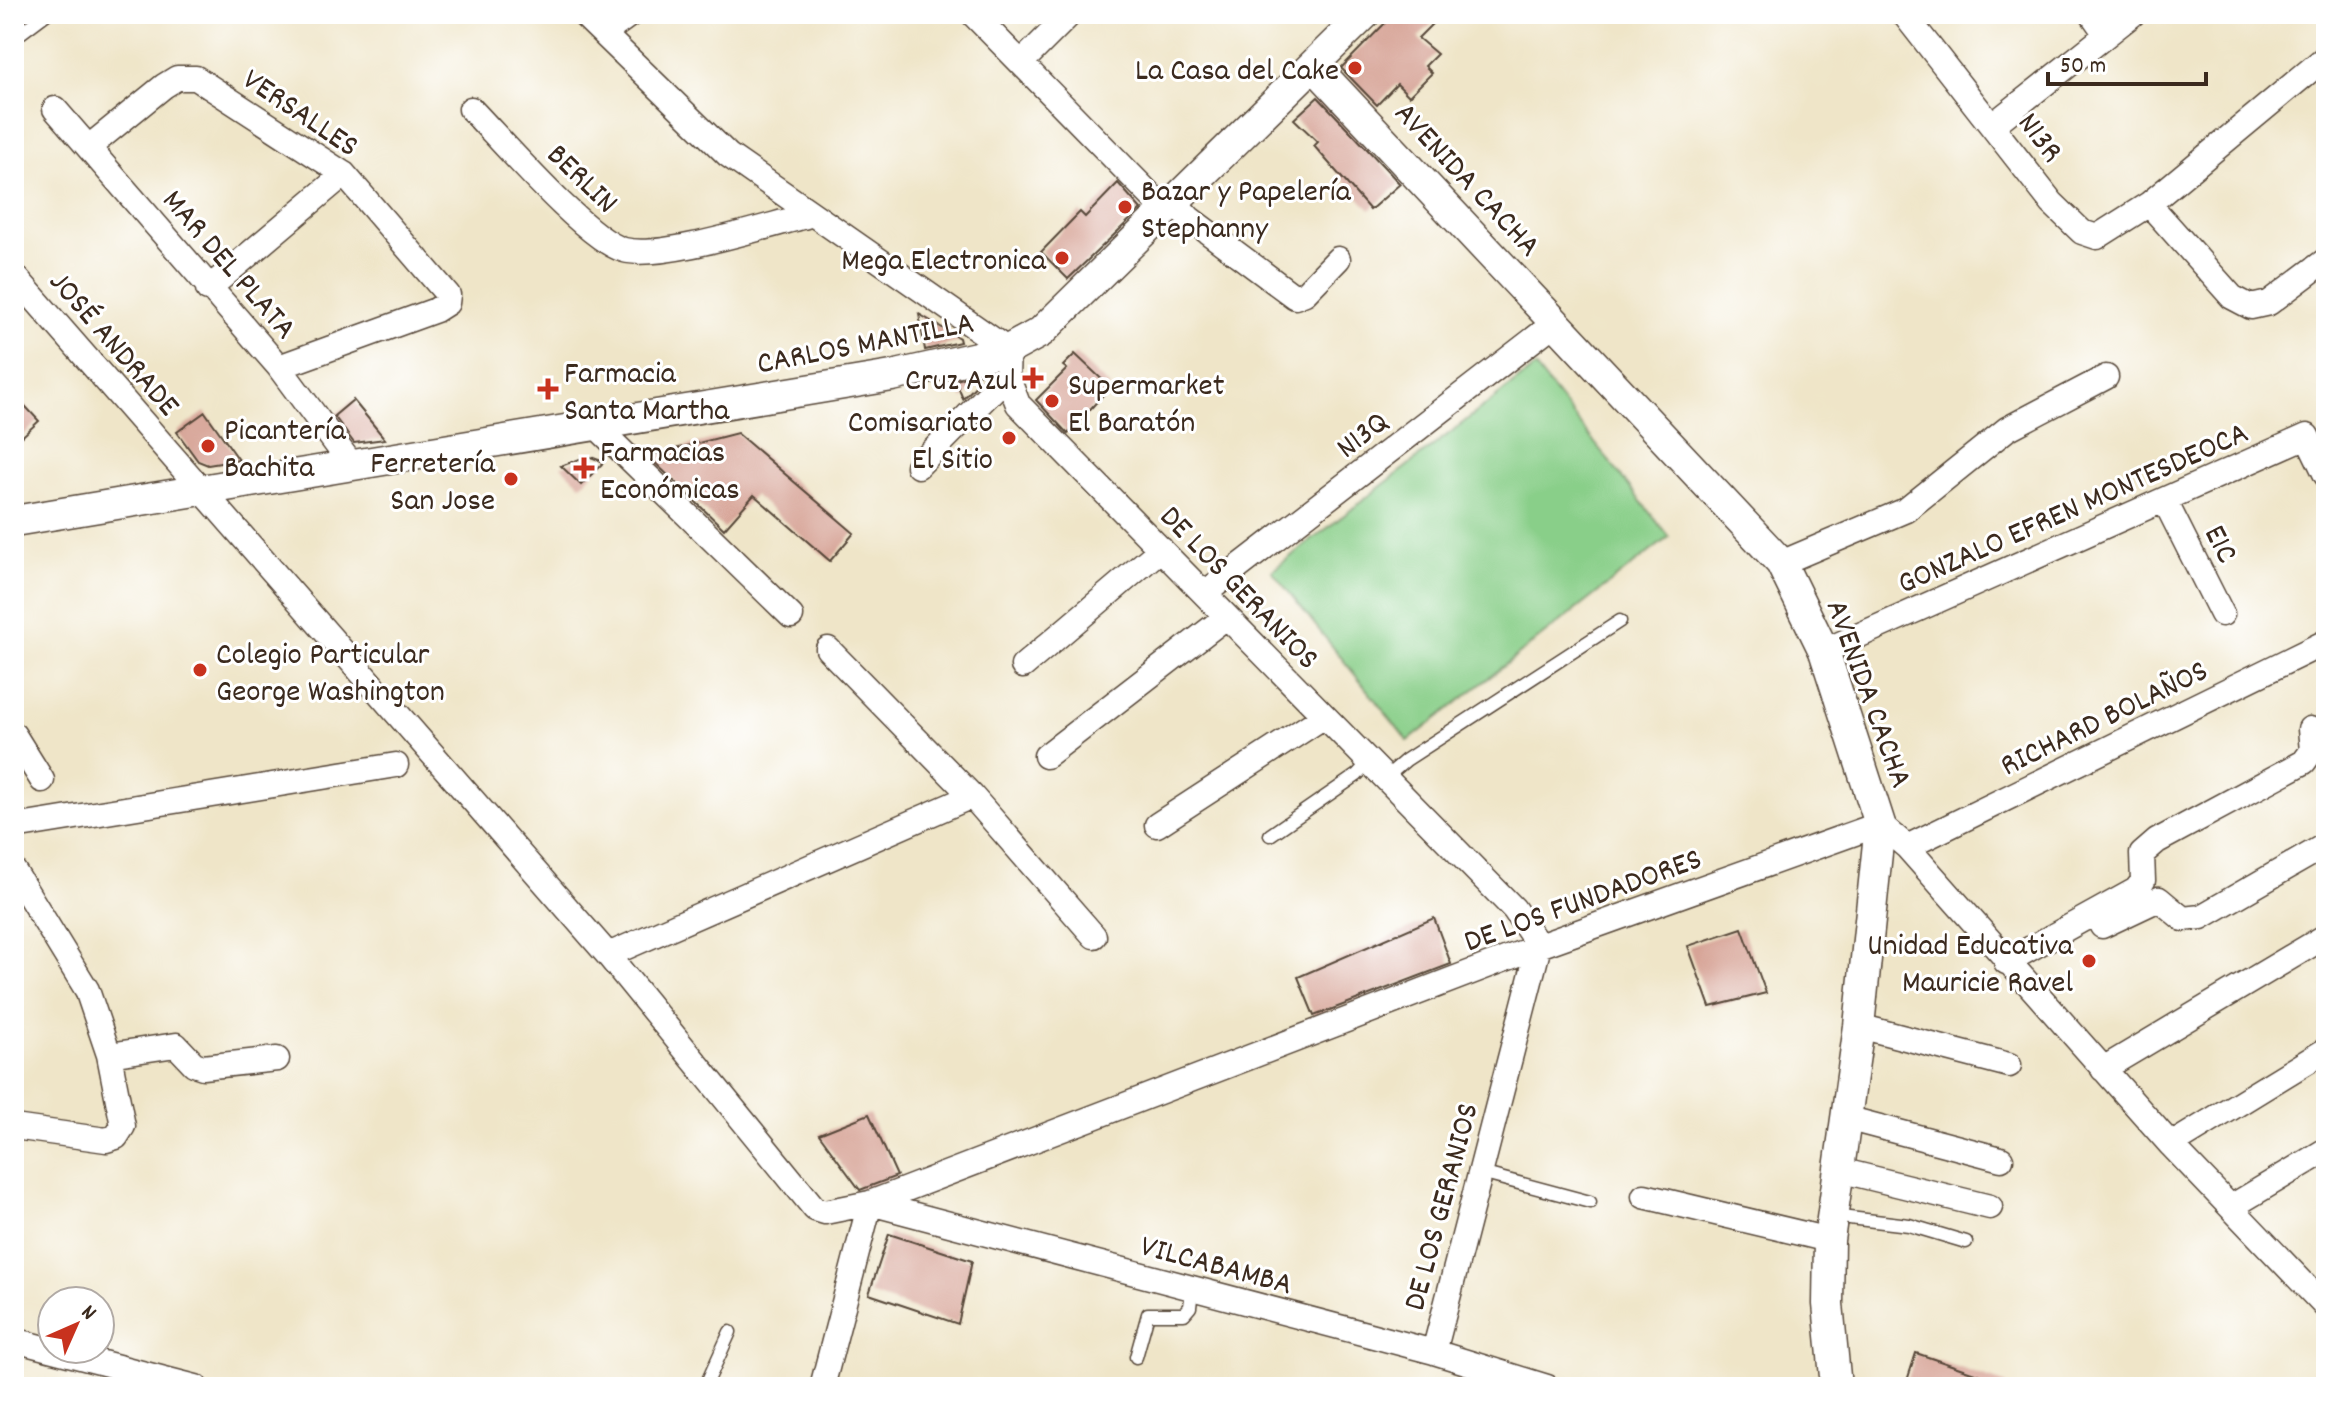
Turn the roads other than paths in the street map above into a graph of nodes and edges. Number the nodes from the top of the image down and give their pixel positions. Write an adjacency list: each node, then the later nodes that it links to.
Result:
1 (46, 14): 10 (lane)
2 (583, 14): 11 (street, DE LOS GERANIOS)
3 (641, 14): 11 (lane)
4 (973, 14): 13 (street)
5 (1070, 14): 13 (street)
6 (1365, 14): 14 (street, CARLOS MANTILLA)
7 (1904, 14): 17 (street, N13R)
8 (2133, 14): 9 (street)
9 (2099, 24): 17 (street)
10 (14, 38)
11 (608, 38): 22 (street, DE LOS GERANIOS)
12 (2326, 57): 20 (street, N13R)
13 (1021, 63): 21 (street)
14 (1313, 65): 21 (street, CARLOS MANTILLA); 27 (street, AVENIDA CACHA)
15 (55, 109): 18 (street, MAR DEL PLATA)
16 (471, 109): 22 (street, BERLIN)
17 (1994, 124): 20 (street, N13R)
18 (89, 147): 19 (street, VERSALLES); 26 (street, MAR DEL PLATA)
19 (344, 174): 26 (street); 29 (street, VERSALLES)
20 (2149, 204): 24 (street)
21 (1171, 208): 23 (street); 28 (street, CARLOS MANTILLA)
22 (810, 215): 28 (street, DE LOS GERANIOS)
23 (1338, 259)
24 (2326, 260)
25 (14, 275): 35 (street, JOSÉ ANDRADE)
26 (208, 289): 29 (street, MAR DEL PLATA)
27 (1556, 322): 39 (street, AVENIDA CACHA); 40 (street, N13Q)
28 (1008, 363): 31 (street, CARLOS MANTILLA); 33 (street); 38 (street, DE LOS GERANIOS)
29 (279, 367): 32 (street, MAR DEL PLATA)
30 (2106, 377): 39 (street)
31 (595, 425): 32 (street, CARLOS MANTILLA); 42 (street)
32 (351, 464): 35 (street, CARLOS MANTILLA)
33 (918, 466)
34 (2326, 475): 36 (street, GONZALO EFREN MONTESDEOCA)
35 (203, 488): 37 (street, CARLOS MANTILLA); 67 (street, JOSÉ ANDRADE)
36 (2165, 501): 41 (street, E1C); 47 (street, GONZALO EFREN MONTESDEOCA)
37 (14, 521)
38 (1161, 549): 40 (street, DE LOS GERANIOS); 48 (street)
39 (1781, 563): 47 (street, AVENIDA CACHA)
40 (1205, 593): 43 (street, DE LOS GERANIOS)
41 (2222, 614)
42 (791, 616)
43 (1226, 617): 49 (street, DE LOS GERANIOS); 52 (street)
44 (1620, 621): 54 (lane)
45 (2326, 642): 62 (street, RICHARD BOLAÑOS)
46 (828, 649): 56 (street)
47 (1824, 651): 57 (street, AVENIDA CACHA)
48 (1023, 666)
49 (1323, 717): 54 (street, DE LOS GERANIOS); 58 (street)
50 (2310, 729): 68 (street)
51 (14, 735): 55 (street)
52 (1046, 756)
53 (396, 765): 59 (street)
54 (1376, 771): 60 (lane); 66 (street, DE LOS GERANIOS)
55 (42, 780)
56 (972, 796): 64 (street); 67 (street)
57 (1880, 824): 62 (street); 66 (street, DE LOS FUNDADORES); 69 (street, AVENIDA CACHA)
58 (1157, 825)
59 (14, 827)
60 (1270, 835)
61 (2326, 845): 68 (street)
62 (1907, 847): 68 (street)
63 (14, 871): 71 (street)
64 (1094, 936)
65 (2326, 936): 74 (street)
66 (1539, 946): 81 (street, DE LOS GERANIOS); 84 (street, DE LOS FUNDADORES)
67 (608, 955): 84 (street, DE LOS FUNDADORES)
68 (2010, 967): 74 (street)
69 (1859, 1026): 73 (street); 75 (street, AVENIDA CACHA)
70 (2326, 1050): 77 (street)
71 (109, 1055): 72 (street); 76 (street)
72 (277, 1059)
73 (2009, 1065)
74 (2103, 1069): 77 (street)
75 (1846, 1118): 79 (street); 80 (street, AVENIDA CACHA)
76 (14, 1127)
77 (2171, 1145): 86 (street)
78 (2326, 1150): 86 (street)
79 (2001, 1159)
80 (1839, 1170): 85 (street); 87 (street, AVENIDA CACHA)
81 (1481, 1173): 83 (lane); 93 (street, DE LOS GERANIOS)
82 (1644, 1196): 87 (street)
83 (1590, 1202)
84 (870, 1203): 89 (street, VILCABAMBA); 98 (street)
85 (1990, 1207)
86 (2231, 1207): 90 (street)
87 (1830, 1228): 88 (lane); 99 (street, AVENIDA CACHA)
88 (1966, 1242)
89 (1192, 1290): 93 (street, VILCABAMBA); 94 (lane)
90 (2326, 1307)
91 (730, 1332): 97 (lane)
92 (14, 1340): 96 (street)
93 (1434, 1352): 95 (street, VILCABAMBA)
94 (1136, 1357)
95 (1538, 1386)
96 (196, 1387)
97 (705, 1387)
98 (822, 1387)
99 (1836, 1387)

